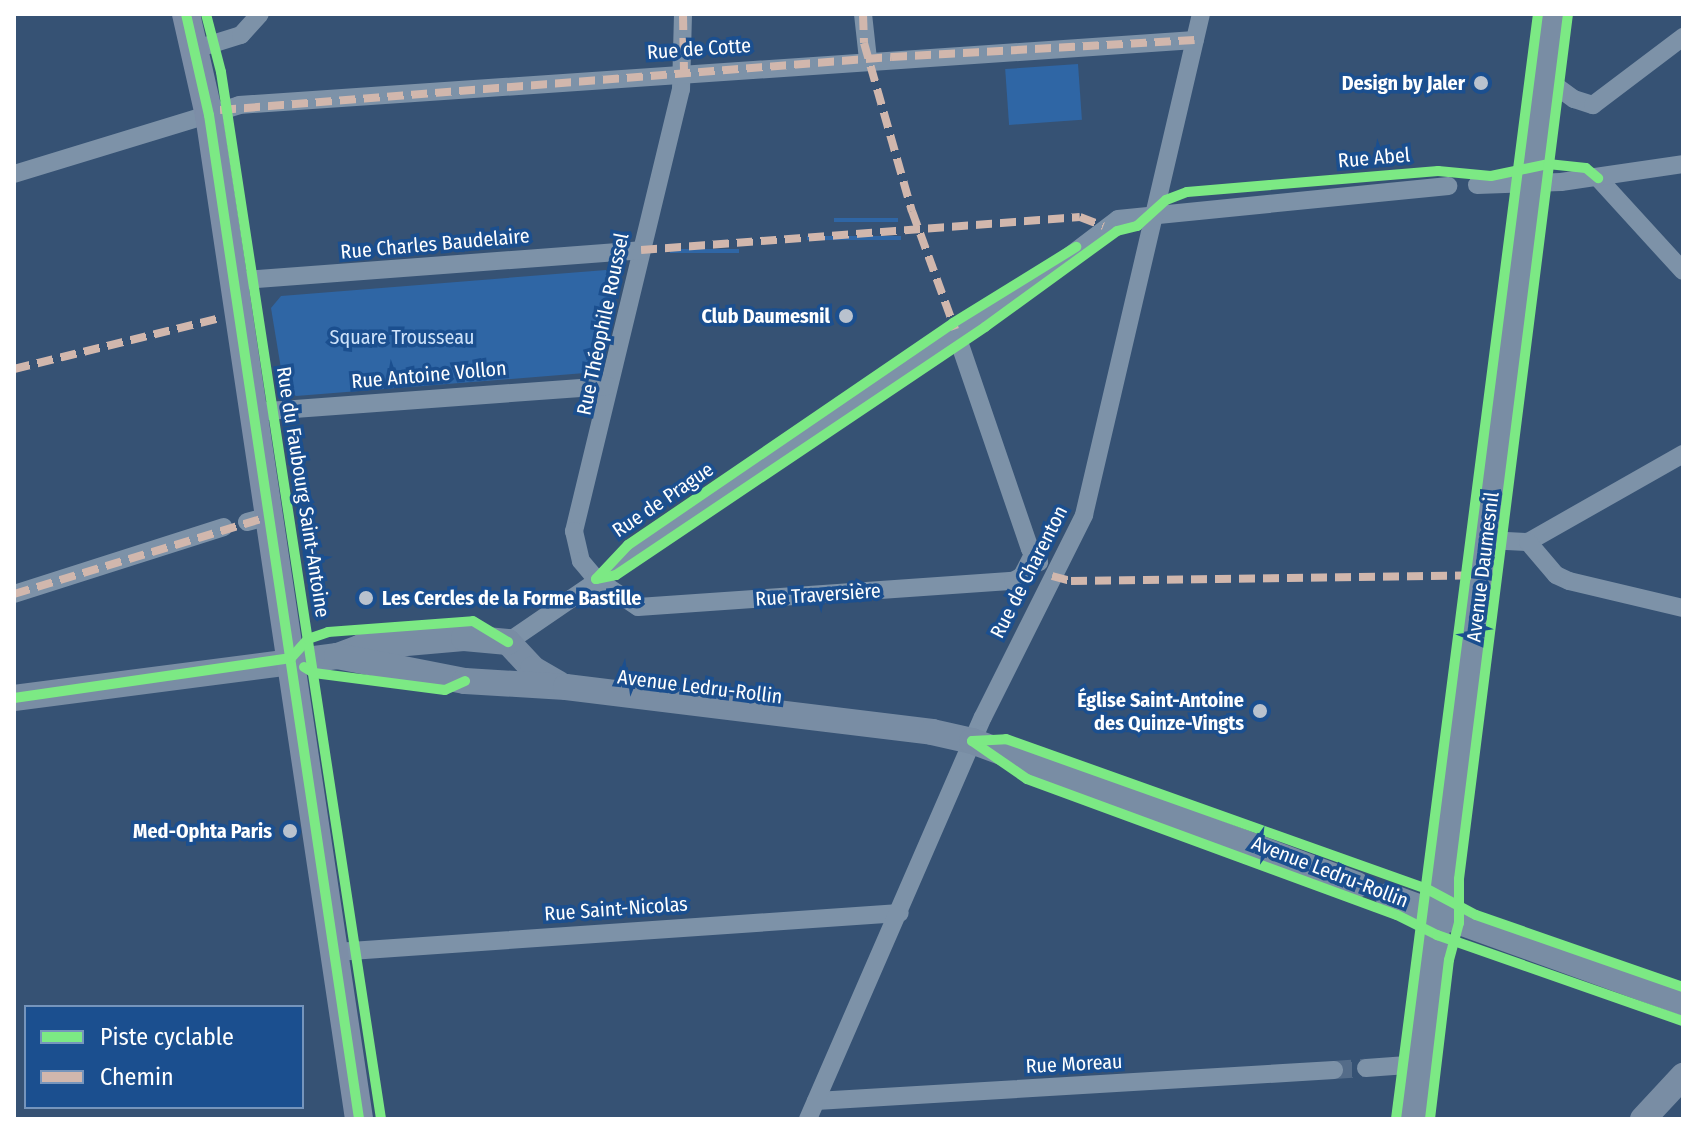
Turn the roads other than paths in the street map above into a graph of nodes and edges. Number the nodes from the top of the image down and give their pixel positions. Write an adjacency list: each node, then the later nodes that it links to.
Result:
1 (186, 14): 9 (main road, Rue du Faubourg Saint-Antoine)
2 (260, 14): 9 (street)
3 (683, 14): 11 (street, Rue Théophile Roussel)
4 (863, 14): 10 (street)
5 (1201, 14): 8 (street, Rue de Charenton)
6 (1553, 14): 12 (main road, Avenue Daumesnil)
7 (1683, 37): 12 (street)
8 (1195, 40): 10 (street, Rue de Cotte); 20 (street, Rue de Charenton)
9 (196, 49): 13 (main road, Rue du Faubourg Saint-Antoine)
10 (868, 59): 11 (street, Rue de Cotte)
11 (684, 72): 13 (street, Rue de Cotte); 21 (street, Rue Théophile Roussel)
12 (1545, 78): 17 (main road, Avenue Daumesnil)
13 (209, 115): 15 (street, Rue de Cotte); 23 (main road, Rue du Faubourg Saint-Antoine)
14 (1683, 164): 16 (street)
15 (14, 174)
16 (1598, 178): 17 (street); 22 (street)
17 (1532, 184): 18 (street); 29 (main road, Avenue Daumesnil)
18 (1477, 185)
19 (1448, 186): 20 (street, Rue Abel)
20 (1155, 213): 24 (street, Rue de Prague); 32 (street, Rue de Charenton)
21 (641, 250): 23 (street, Rue Charles Baudelaire); 25 (street, Rue Théophile Roussel)
22 (1683, 271)
23 (232, 281): 26 (main road, Rue du Faubourg Saint-Antoine)
24 (956, 333): 31 (street); 33 (street, Rue de Prague)
25 (608, 386): 26 (street, Rue Antoine Vollon); 33 (street, Rue Théophile Roussel)
26 (253, 412): 39 (main road, Rue du Faubourg Saint-Antoine)
27 (1683, 454): 30 (street)
28 (224, 527): 34 (street)
29 (1487, 540): 30 (street); 47 (main road, Avenue Daumesnil)
30 (1528, 542): 35 (street)
31 (1033, 554): 32 (street); 33 (street, Rue Traversière)
32 (1052, 576): 43 (street, Rue de Charenton)
33 (596, 579): 37 (street, Rue de Prague)
34 (14, 594)
35 (1683, 608)
36 (464, 638): 37 (main road); 38 (main road); 40 (main road)
37 (508, 642): 40 (main road); 41 (main road, Avenue Ledru-Rollin)
38 (337, 656): 39 (main road, Avenue Ledru-Rollin); 40 (main road, Avenue Ledru-Rollin)
39 (291, 658): 42 (main road, Avenue Ledru-Rollin); 48 (main road, Rue du Faubourg Saint-Antoine)
40 (472, 681): 41 (main road, Avenue Ledru-Rollin)
41 (566, 687): 43 (main road, Avenue Ledru-Rollin)
42 (14, 698)
43 (972, 741): 44 (main road, Avenue Ledru-Rollin); 46 (street, Rue de Charenton)
44 (1357, 885)
45 (1388, 896): 47 (main road, Avenue Ledru-Rollin)
46 (900, 913): 48 (street, Rue Saint-Nicolas); 54 (street, Rue de Charenton)
47 (1439, 915): 49 (main road, Avenue Ledru-Rollin); 50 (main road, Avenue Daumesnil)
48 (336, 952): 55 (main road, Rue du Faubourg Saint-Antoine)
49 (1683, 1003)
50 (1421, 1064): 51 (street); 57 (main road, Avenue Daumesnil)
51 (1366, 1068)
52 (1334, 1070): 54 (street, Rue Moreau)
53 (1683, 1076): 58 (main road)
54 (816, 1101): 56 (street, Rue de Charenton)
55 (359, 1119)
56 (808, 1119)
57 (1413, 1119)
58 (1643, 1119)

